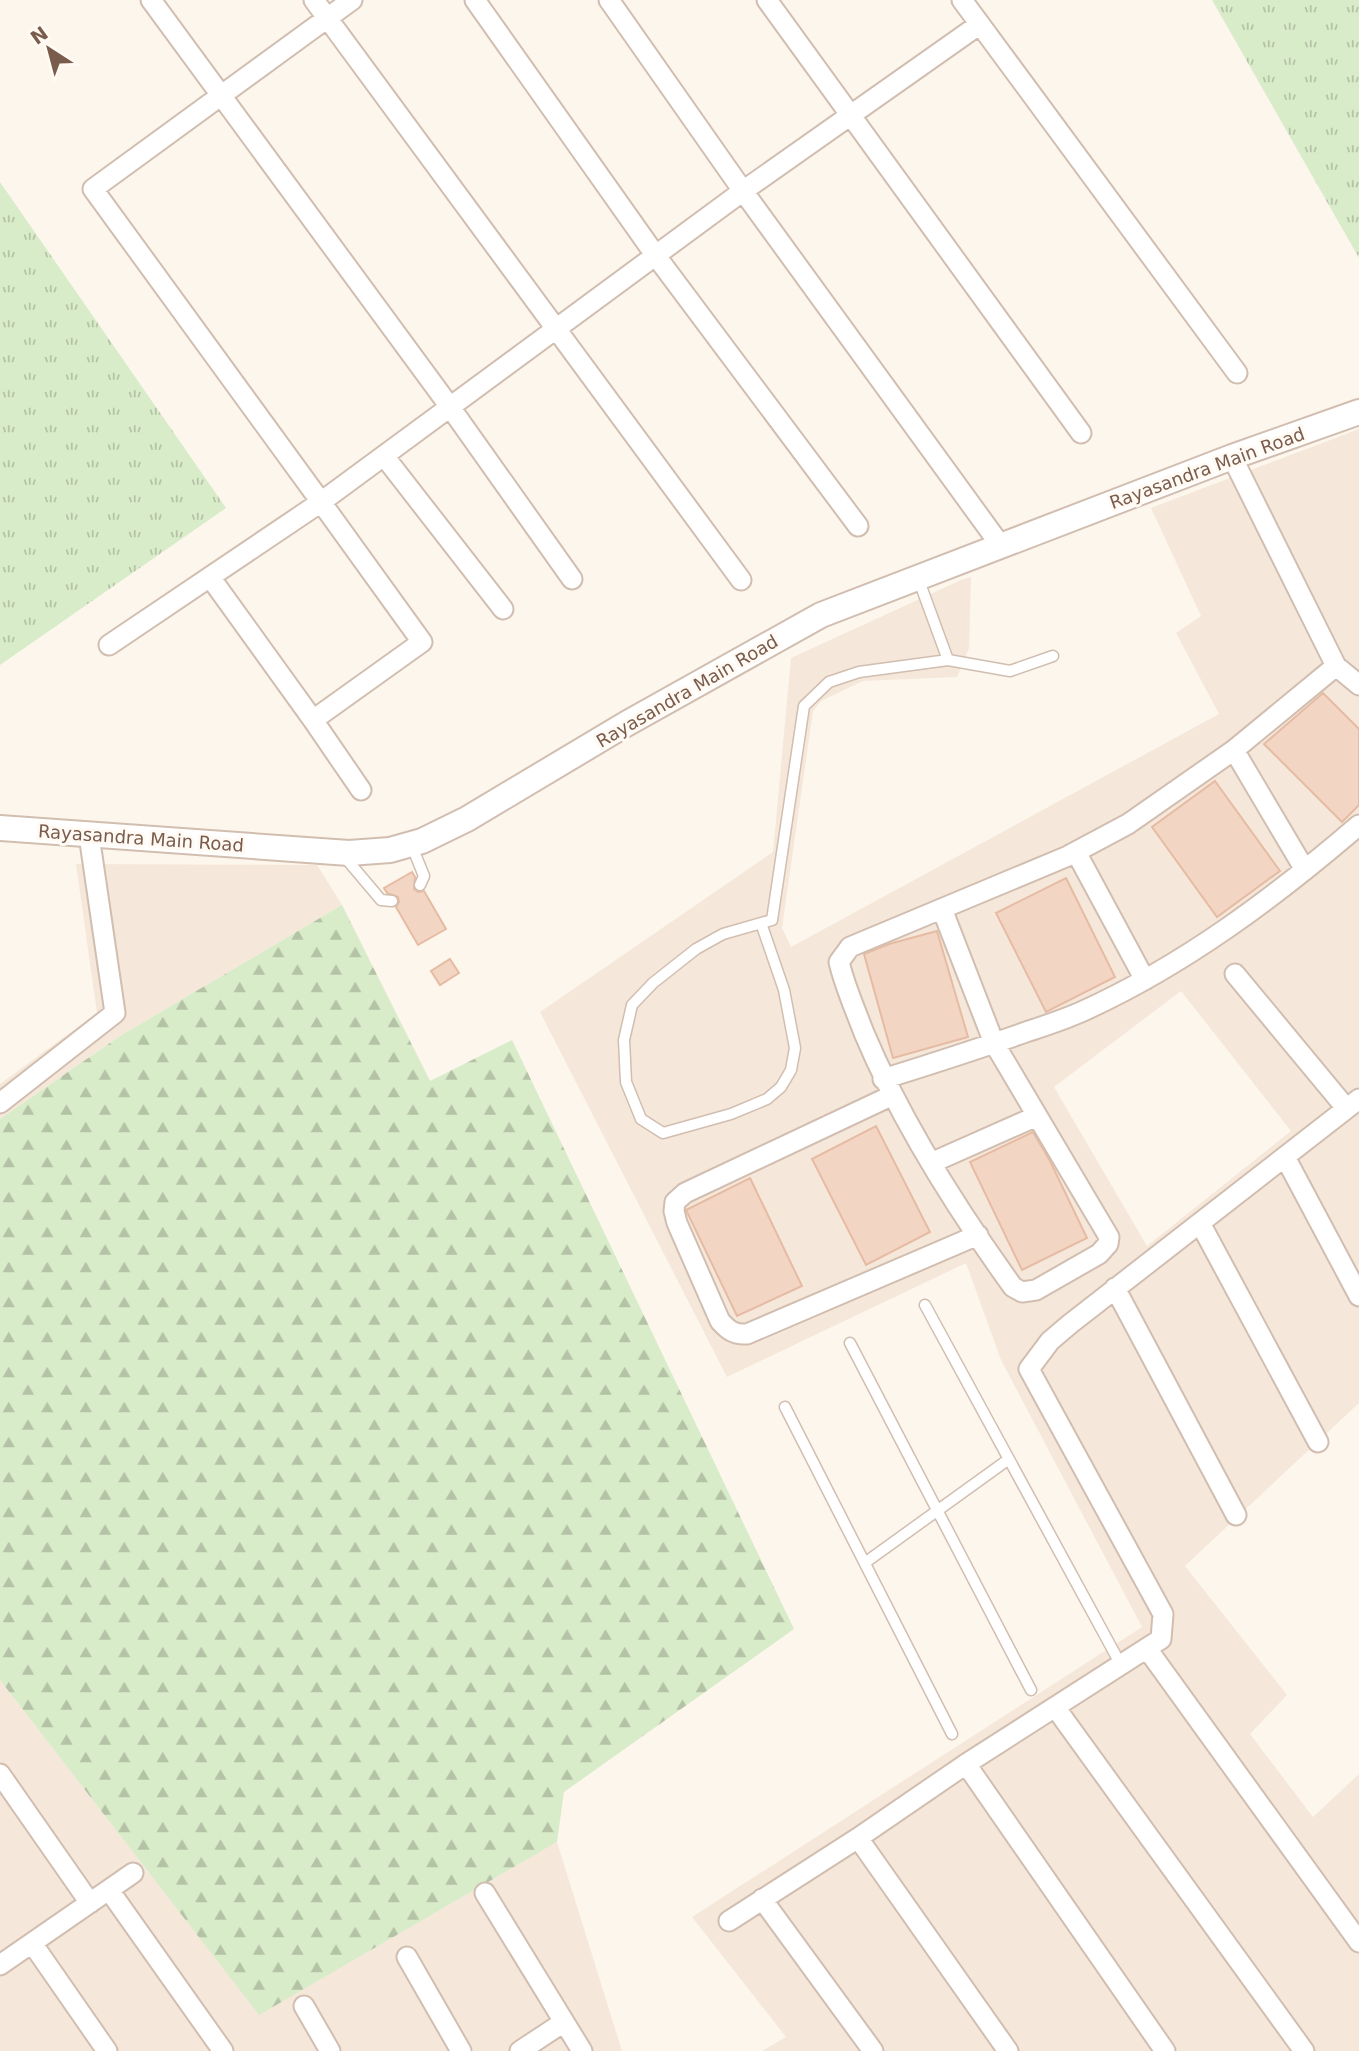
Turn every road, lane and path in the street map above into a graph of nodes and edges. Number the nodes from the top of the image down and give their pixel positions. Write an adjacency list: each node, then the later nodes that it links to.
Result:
1 (151, 0): 10 (street)
2 (314, 0): 8 (street)
3 (352, 0): 8 (street)
4 (475, 0): 13 (street)
5 (609, 0): 12 (street)
6 (767, 0): 11 (street)
7 (962, 0): 9 (street)
8 (327, 18): 10 (street); 14 (street)
9 (980, 24): 11 (street); 15 (street)
10 (221, 96): 16 (street); 21 (street)
11 (850, 116): 12 (street); 18 (street)
12 (743, 191): 13 (street); 23 (street)
13 (656, 256): 14 (street); 22 (street)
14 (555, 330): 16 (street); 27 (street)
15 (1237, 373)
16 (450, 407): 19 (street); 26 (street)
17 (1359, 412): 20 (street, Rayasandra Main Road)
18 (1081, 433)
19 (384, 456): 21 (street); 28 (street)
20 (1232, 457): 23 (street, Rayasandra Main Road); 32 (street)
21 (321, 502): 24 (street); 34 (street)
22 (858, 526)
23 (1000, 546): 25 (street, Rayasandra Main Road)
24 (210, 577): 29 (street); 34 (street)
25 (918, 577): 31 (lane); 40 (street, Rayasandra Main Road)
26 (572, 579)
27 (741, 580)
28 (503, 609)
29 (108, 645)
30 (1053, 656): 31 (lane)
31 (948, 660): 47 (lane)
32 (1336, 666): 33 (street); 35 (street)
33 (1359, 685)
34 (313, 720): 36 (street)
35 (1234, 750): 41 (street); 43 (street)
36 (361, 790)
37 (1359, 825): 43 (street)
38 (0, 828): 39 (street, Rayasandra Main Road)
39 (89, 835): 42 (street, Rayasandra Main Road); 52 (street)
40 (411, 844): 42 (street, Rayasandra Main Road); 44 (lane)
41 (1076, 852): 46 (street); 49 (street)
42 (341, 853): 45 (lane)
43 (1305, 870): 49 (street)
44 (420, 885)
45 (392, 901)
46 (942, 909): 50 (street); 51 (street)
47 (761, 923): 47 (lane)
48 (1235, 974): 53 (street)
49 (1146, 980): 50 (street)
50 (994, 1043): 51 (street); 54 (street)
51 (888, 1087): 56 (street); 58 (street)
52 (0, 1103)
53 (1353, 1104): 55 (street)
54 (1037, 1116): 56 (street); 58 (street)
55 (1285, 1157): 57 (street); 60 (street)
56 (931, 1163): 58 (street)
57 (1200, 1223): 59 (street); 64 (street)
58 (978, 1234)
59 (1115, 1289): 67 (street); 69 (street)
60 (1359, 1296)
61 (925, 1304): 65 (lane)
62 (850, 1343): 66 (lane)
63 (785, 1407): 68 (lane)
64 (1318, 1442)
65 (1009, 1459): 66 (lane); 70 (lane)
66 (937, 1511): 68 (lane); 71 (lane)
67 (1236, 1515)
68 (866, 1562): 73 (lane)
69 (1148, 1650): 70 (street); 83 (street)
70 (1121, 1665): 72 (street)
71 (1031, 1690)
72 (1055, 1707): 74 (street); 98 (street)
73 (952, 1734)
74 (966, 1763): 76 (street); 97 (street)
75 (0, 1774): 81 (street)
76 (858, 1838): 80 (street); 96 (street)
77 (133, 1873): 78 (street)
78 (109, 1890): 81 (street); 90 (street)
79 (485, 1894): 88 (street)
80 (762, 1899): 82 (street); 95 (street)
81 (90, 1903): 84 (street)
82 (729, 1921)
83 (1359, 1942)
84 (32, 1943): 86 (street); 89 (street)
85 (407, 1957): 92 (street)
86 (0, 1965)
87 (303, 2006): 91 (street)
88 (564, 2022): 93 (street); 94 (street)
89 (107, 2051)
90 (223, 2051)
91 (330, 2051)
92 (461, 2051)
93 (520, 2051)
94 (582, 2051)
95 (873, 2051)
96 (1008, 2051)
97 (1165, 2051)
98 (1304, 2051)

